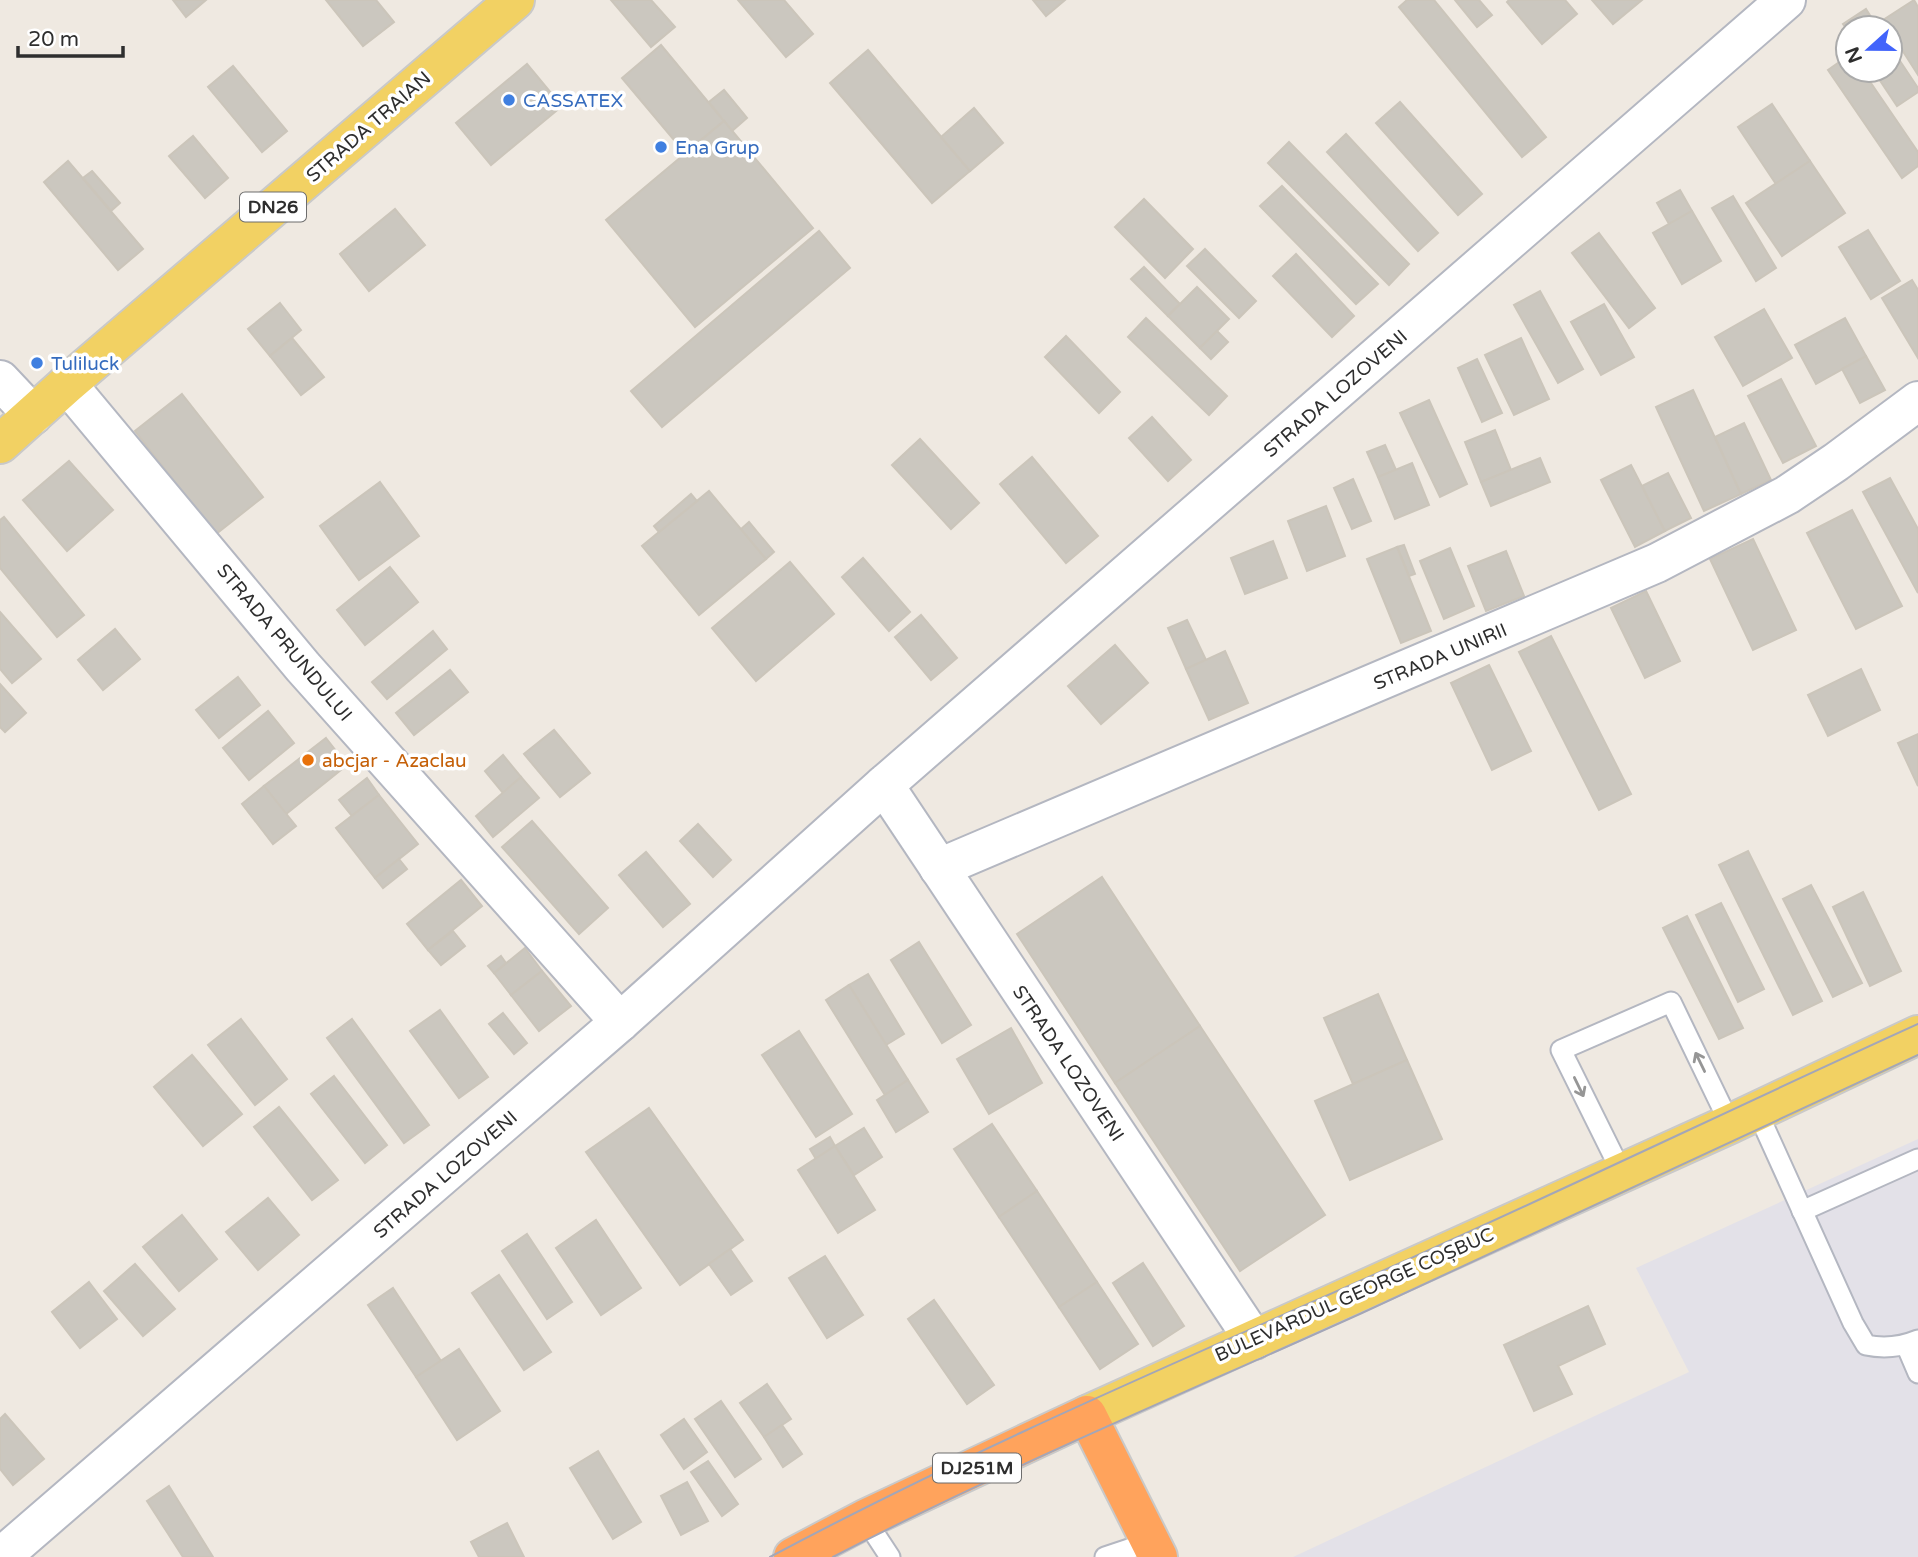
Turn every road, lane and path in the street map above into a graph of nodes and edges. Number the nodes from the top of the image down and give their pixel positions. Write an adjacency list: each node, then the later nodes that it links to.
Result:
1 (515, 0): 4 (main road, STRADA TRAIAN / DN26)
2 (1786, 0): 8 (street, STRADA LOZOVENI)
3 (0, 380): 6 (street)
4 (67, 384): 6 (main road, STRADA TRAIAN / DN26); 10 (street, STRADA PRUNDULUI)
5 (1918, 401): 9 (street, STRADA UNIRII)
6 (33, 415): 7 (main road, STRADA TRAIAN / DN26)
7 (0, 444)
8 (884, 785): 9 (street, STRADA LOZOVENI); 10 (street, STRADA LOZOVENI)
9 (939, 868): 16 (street, STRADA LOZOVENI)
10 (620, 1021): 23 (street, STRADA LOZOVENI)
11 (1918, 1035): 12 (main road, BULEVARDUL GEORGE COȘBUC)
12 (1743, 1118): 14 (main road, BULEVARDUL GEORGE COȘBUC); 14 (lane, one-way to 14); 15 (lane)
13 (1918, 1159): 15 (lane)
14 (1622, 1173): 16 (main road, BULEVARDUL GEORGE COȘBUC)
15 (1802, 1211): 17 (lane)
16 (1254, 1340): 19 (main road, BULEVARDUL GEORGE COȘBUC)
17 (1912, 1342): 18 (lane)
18 (1918, 1373)
19 (1087, 1415): 20 (highway, BULEVARDUL GEORGE COȘBUC / DJ251M); 22 (highway)
20 (865, 1519): 21 (highway, BULEVARDUL GEORGE COȘBUC / DJ251M); 25 (lane)
21 (829, 1548): 24 (highway, BULEVARDUL GEORGE COȘBUC / DJ251M)
22 (1154, 1550): 26 (lane)
23 (1, 1557)
24 (793, 1557)
25 (890, 1557)
26 (1105, 1557)

